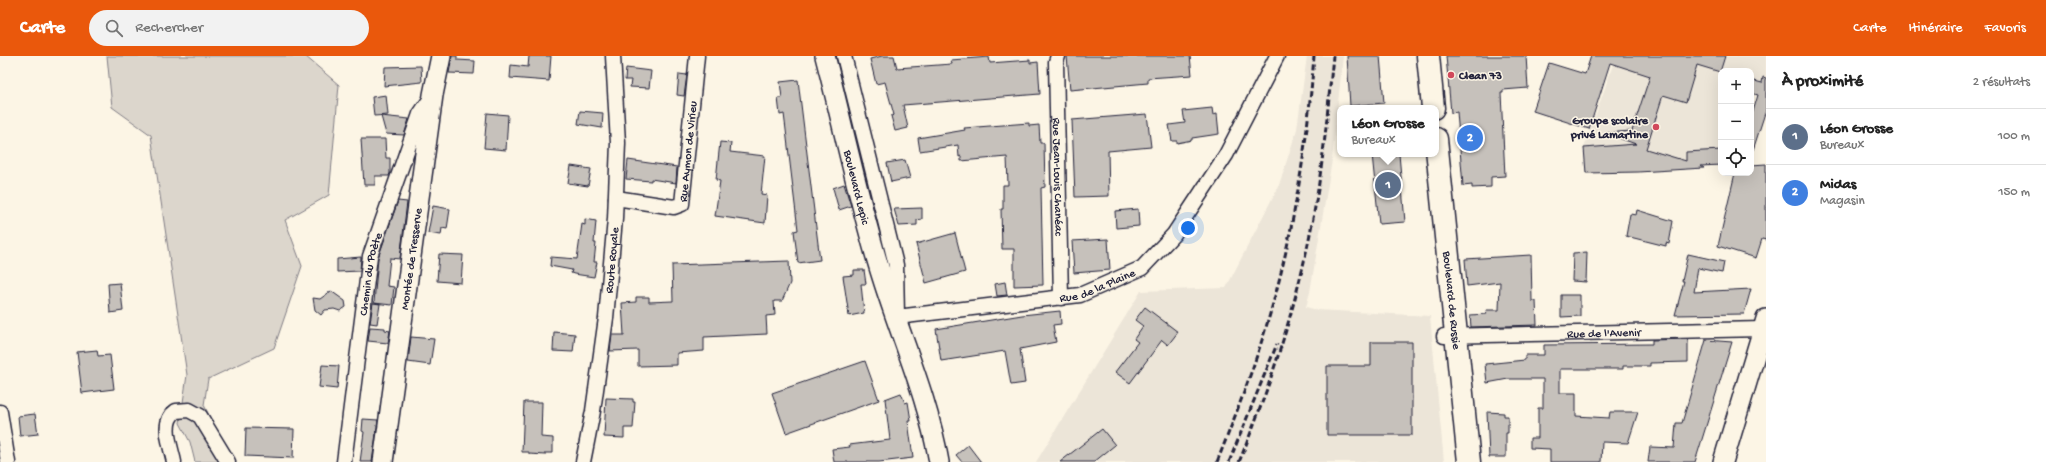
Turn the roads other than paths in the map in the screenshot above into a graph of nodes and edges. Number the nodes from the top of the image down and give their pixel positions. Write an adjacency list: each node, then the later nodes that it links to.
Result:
1 (441, 56): 10 (main road, Montée de Tresserve)
2 (613, 56): 15 (street, Route Royale)
3 (697, 56): 15 (street, Rue Aymon de Virieu)
4 (825, 56): 18 (main road, Boulevard Lepic)
5 (844, 56): 18 (street, Boulevard Lepic)
6 (1058, 56): 17 (street, Rue Jean-Louis Chanéac)
7 (1277, 56): 17 (street, Rue de la Plaine)
8 (1418, 56): 11 (main road)
9 (1428, 56): 12 (main road)
10 (433, 95): 25 (street, Chemin du Poète); 26 (main road, Montée de Tresserve)
11 (1423, 105)
12 (1433, 105)
13 (1428, 157): 16 (main road, Boulevard de Russie)
14 (1436, 157): 16 (main road, Boulevard de Russie)
15 (616, 198): 27 (street, Route Royale)
16 (1437, 198): 20 (main road, Boulevard de Russie)
17 (1061, 298): 18 (street, Rue de la Plaine)
18 (897, 317): 28 (main road, Boulevard Lepic)
19 (1764, 324): 20 (street, Rue de l'Avenir); 31 (main road)
20 (1450, 336): 29 (main road, Boulevard de Russie); 30 (main road, Boulevard de Russie)
21 (0, 412): 22 (street)
22 (8, 462)
23 (174, 462): 24 (street)
24 (228, 462)
25 (344, 462)
26 (383, 462)
27 (583, 462)
28 (939, 462)
29 (1456, 462)
30 (1469, 462)
31 (1723, 462)

